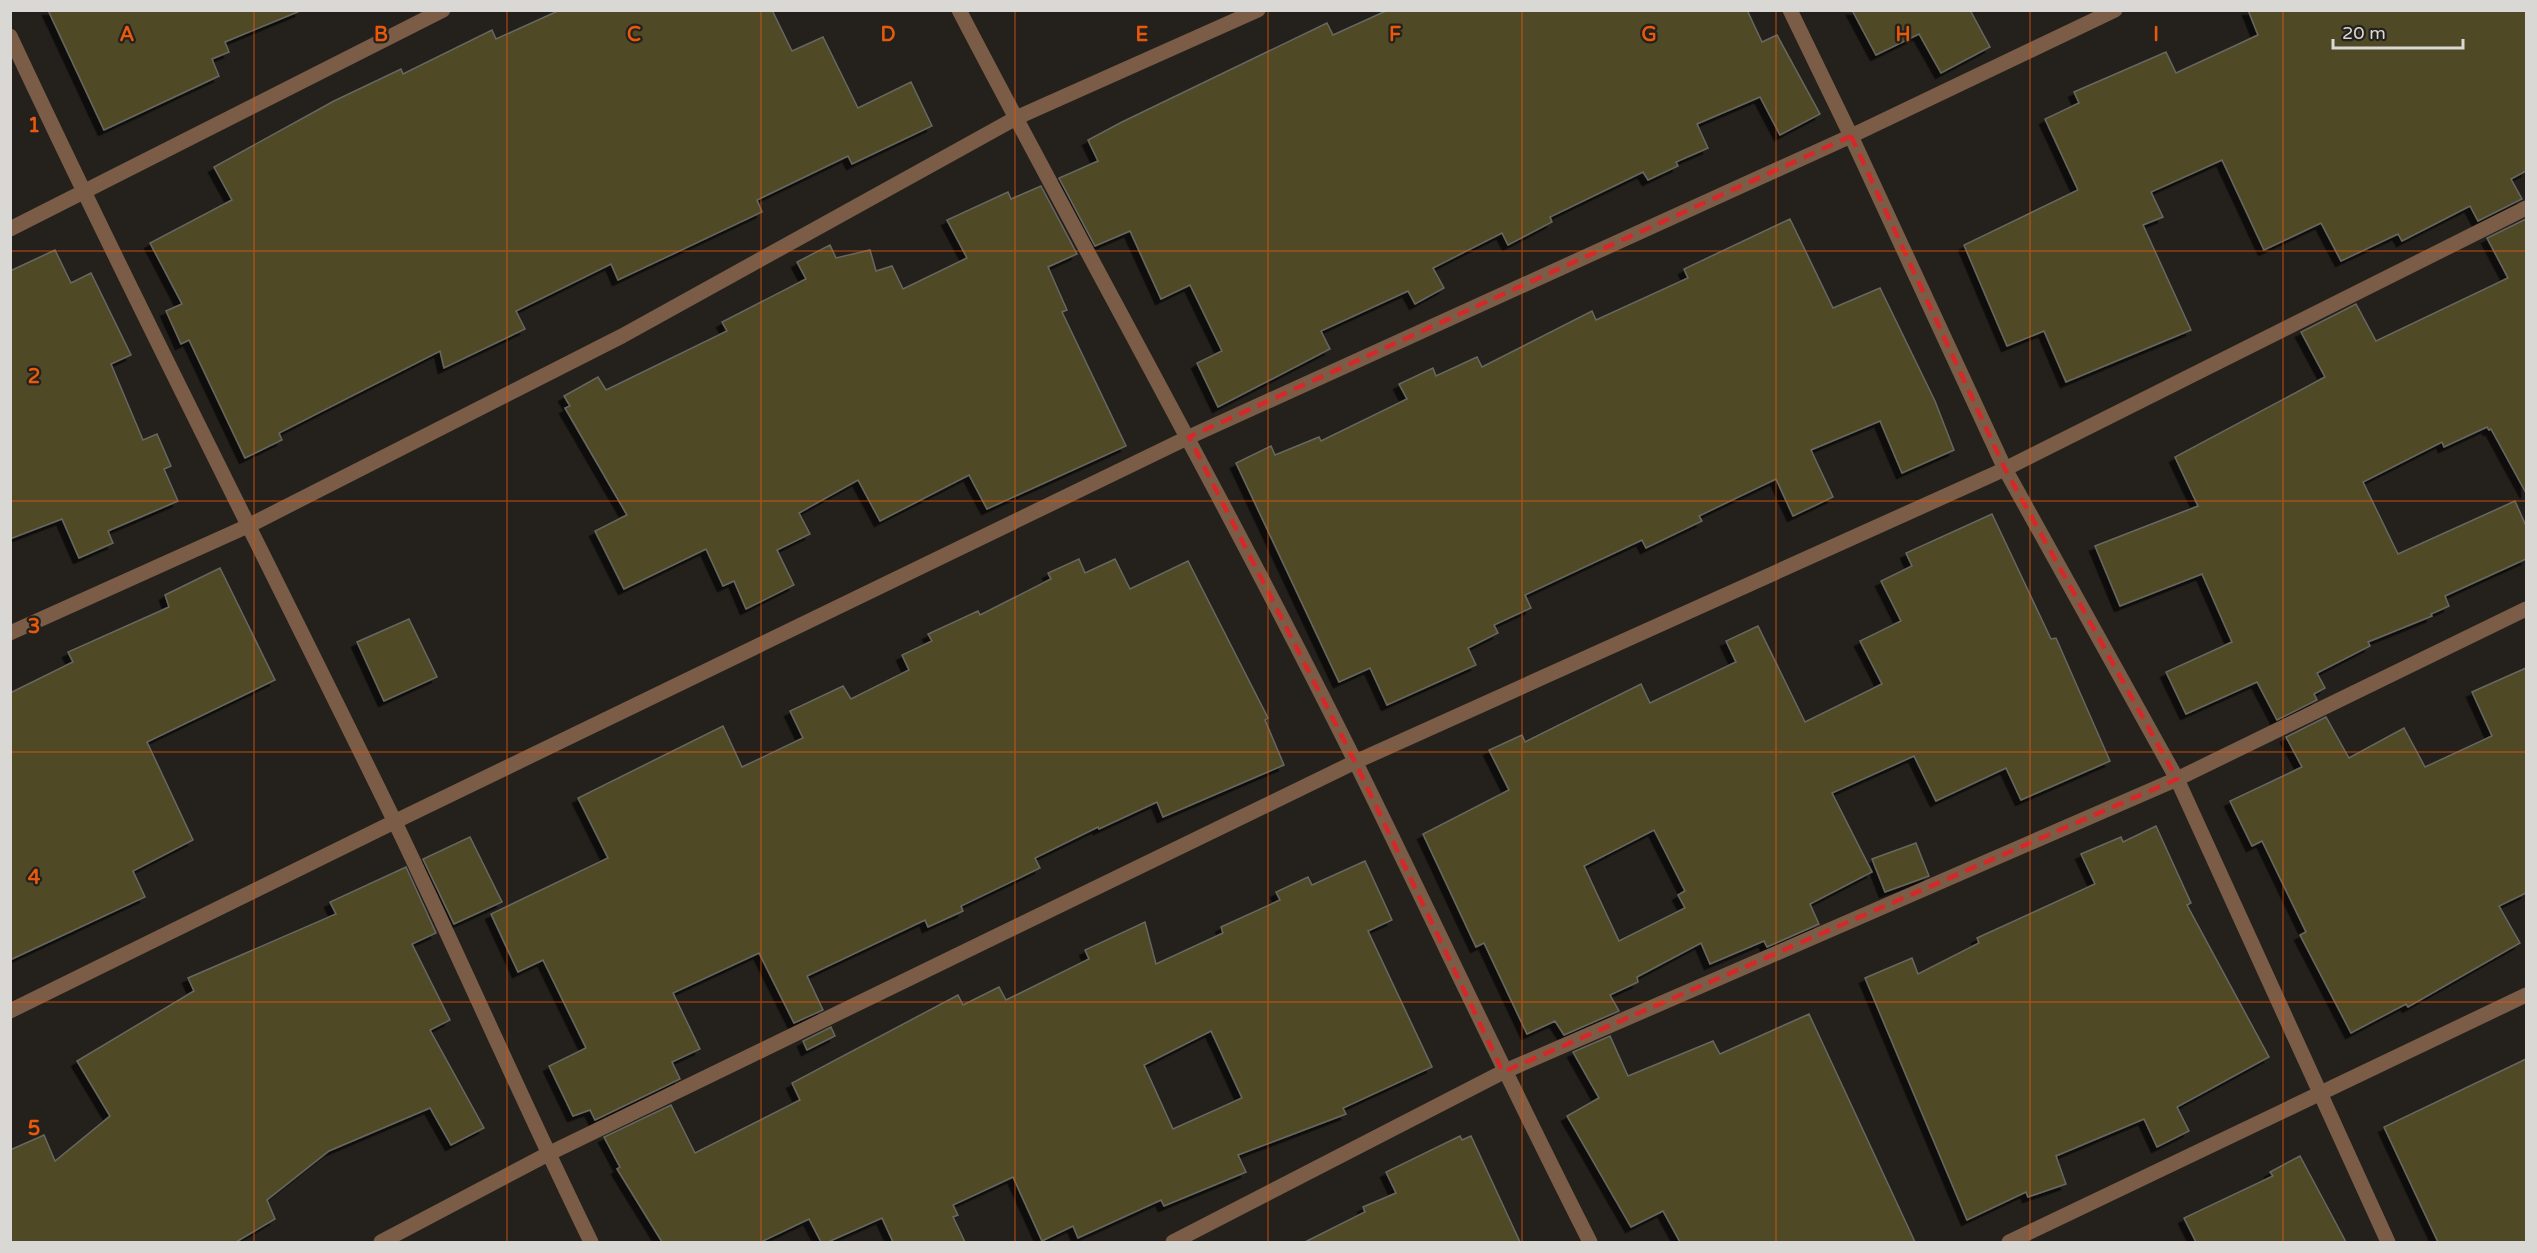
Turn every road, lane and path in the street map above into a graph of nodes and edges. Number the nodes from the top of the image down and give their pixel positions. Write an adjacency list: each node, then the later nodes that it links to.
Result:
1 (443, 10): 9 (street)
2 (959, 10): 7 (street)
3 (1258, 10): 7 (street)
4 (1790, 10): 8 (street)
5 (2115, 10): 8 (street)
6 (10, 36): 9 (street)
7 (1016, 118): 12 (street); 14 (street)
8 (1851, 136): 12 (street); 13 (street)
9 (83, 193): 11 (street); 14 (street)
10 (2526, 208): 13 (street)
11 (10, 229)
12 (1189, 438): 17 (street); 19 (street)
13 (2005, 469): 17 (street); 18 (street)
14 (250, 525): 16 (street); 19 (street)
15 (2526, 609): 18 (street)
16 (10, 633)
17 (1355, 762): 22 (street); 24 (street)
18 (2177, 779): 22 (street); 23 (street)
19 (394, 822): 21 (street); 24 (street)
20 (2526, 995): 23 (street)
21 (10, 1011)
22 (1503, 1072): 27 (street); 28 (street)
23 (2319, 1092): 29 (street); 30 (street)
24 (548, 1154): 25 (street); 26 (street)
25 (381, 1242)
26 (591, 1242)
27 (1173, 1242)
28 (1590, 1242)
29 (2009, 1242)
30 (2388, 1242)

